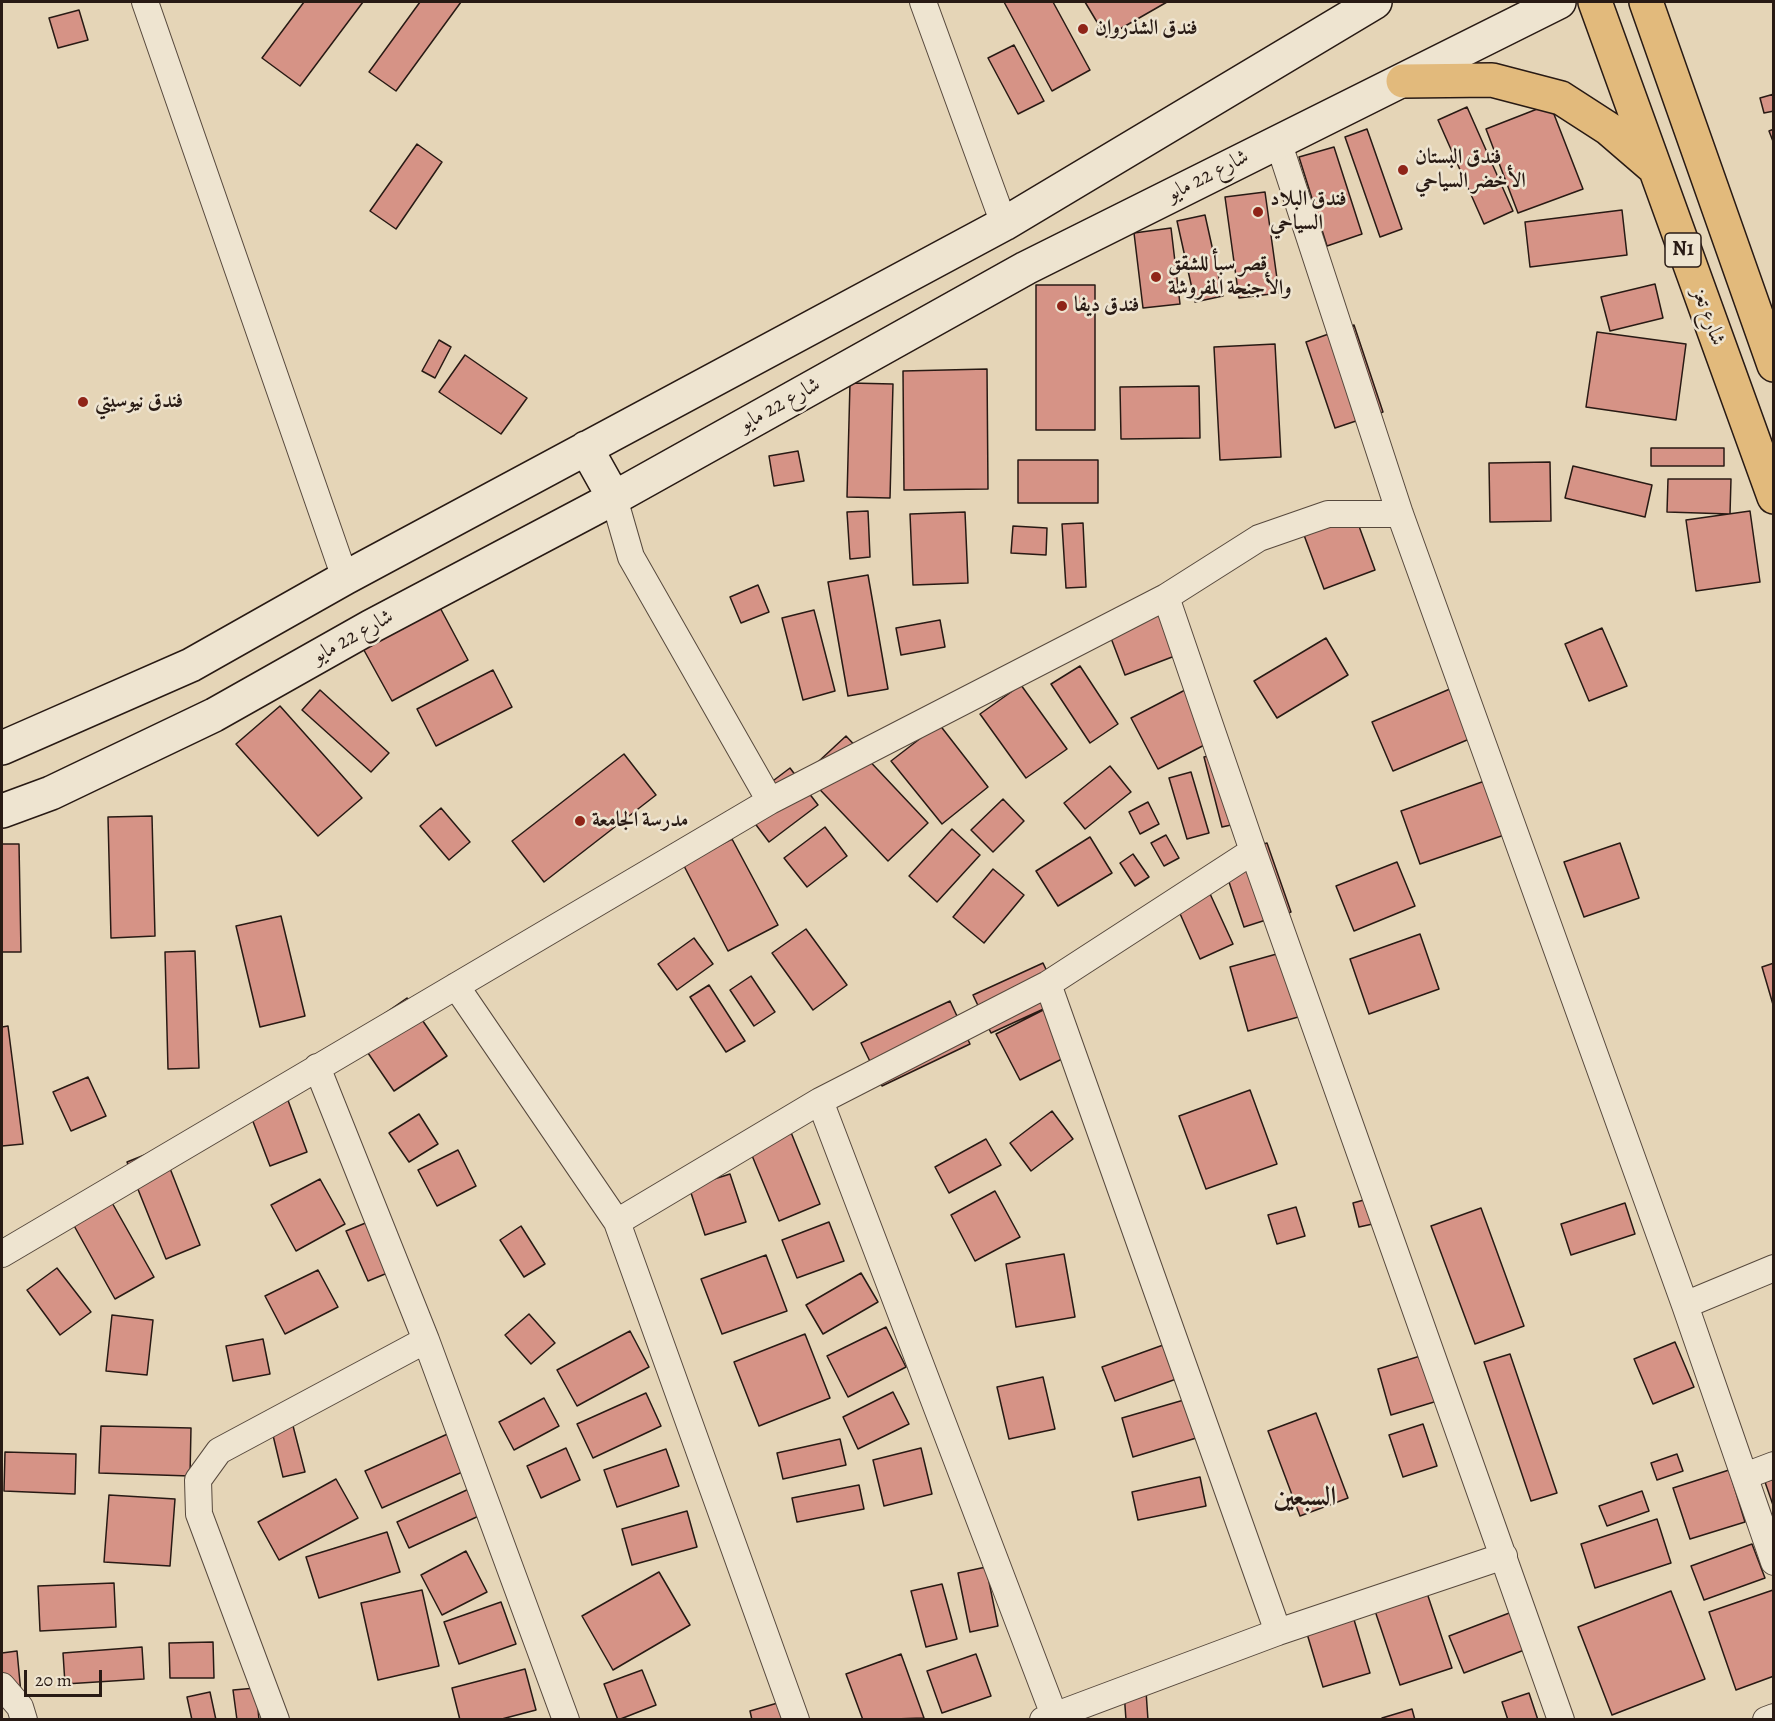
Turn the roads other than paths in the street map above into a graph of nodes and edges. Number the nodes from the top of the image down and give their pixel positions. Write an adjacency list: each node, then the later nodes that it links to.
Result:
1 (146, 2): 17 (street)
2 (923, 2): 10 (street)
3 (1375, 2): 10 (main road)
4 (1559, 2): 7 (main road, شارع 22 مايو)
5 (1595, 2): 9 (highway, شارع تعز / N1)
6 (1646, 2): 12 (highway, N1)
7 (1403, 81): 8 (main road, شارع 22 مايو); 9 (highway)
8 (1278, 141): 11 (main road, شارع 22 مايو); 16 (street)
9 (1653, 167): 14 (highway, شارع تعز / N1)
10 (1004, 224): 11 (main road); 13 (main road)
11 (1026, 268): 15 (main road, شارع 22 مايو)
12 (1773, 364)
13 (586, 448): 15 (main road); 17 (main road)
14 (1773, 497)
15 (614, 498): 20 (street); 21 (main road, شارع 22 مايو)
16 (1400, 514): 18 (street); 30 (street)
17 (345, 578): 19 (main road)
18 (1166, 597): 20 (street); 22 (street)
19 (2, 748)
20 (770, 801): 24 (street)
21 (2, 810)
22 (1252, 851): 23 (street); 34 (street)
23 (1048, 984): 26 (street); 36 (street)
24 (456, 986): 25 (street); 27 (street)
25 (317, 1067): 28 (street); 31 (street)
26 (820, 1101): 27 (street); 38 (street)
27 (617, 1222): 43 (street)
28 (2, 1254)
29 (1773, 1268): 30 (street)
30 (1685, 1305): 33 (street)
31 (426, 1340): 41 (street); 42 (street)
32 (1773, 1465): 33 (street)
33 (1745, 1476): 35 (street)
34 (1504, 1557): 36 (street); 44 (street)
35 (1773, 1562)
36 (1278, 1632): 38 (street)
37 (2, 1686): 40 (street)
38 (1048, 1717)
39 (1773, 1717): 45 (street)
40 (24, 1719)
41 (276, 1719)
42 (566, 1719)
43 (796, 1719)
44 (1561, 1719)
45 (1766, 1719)

